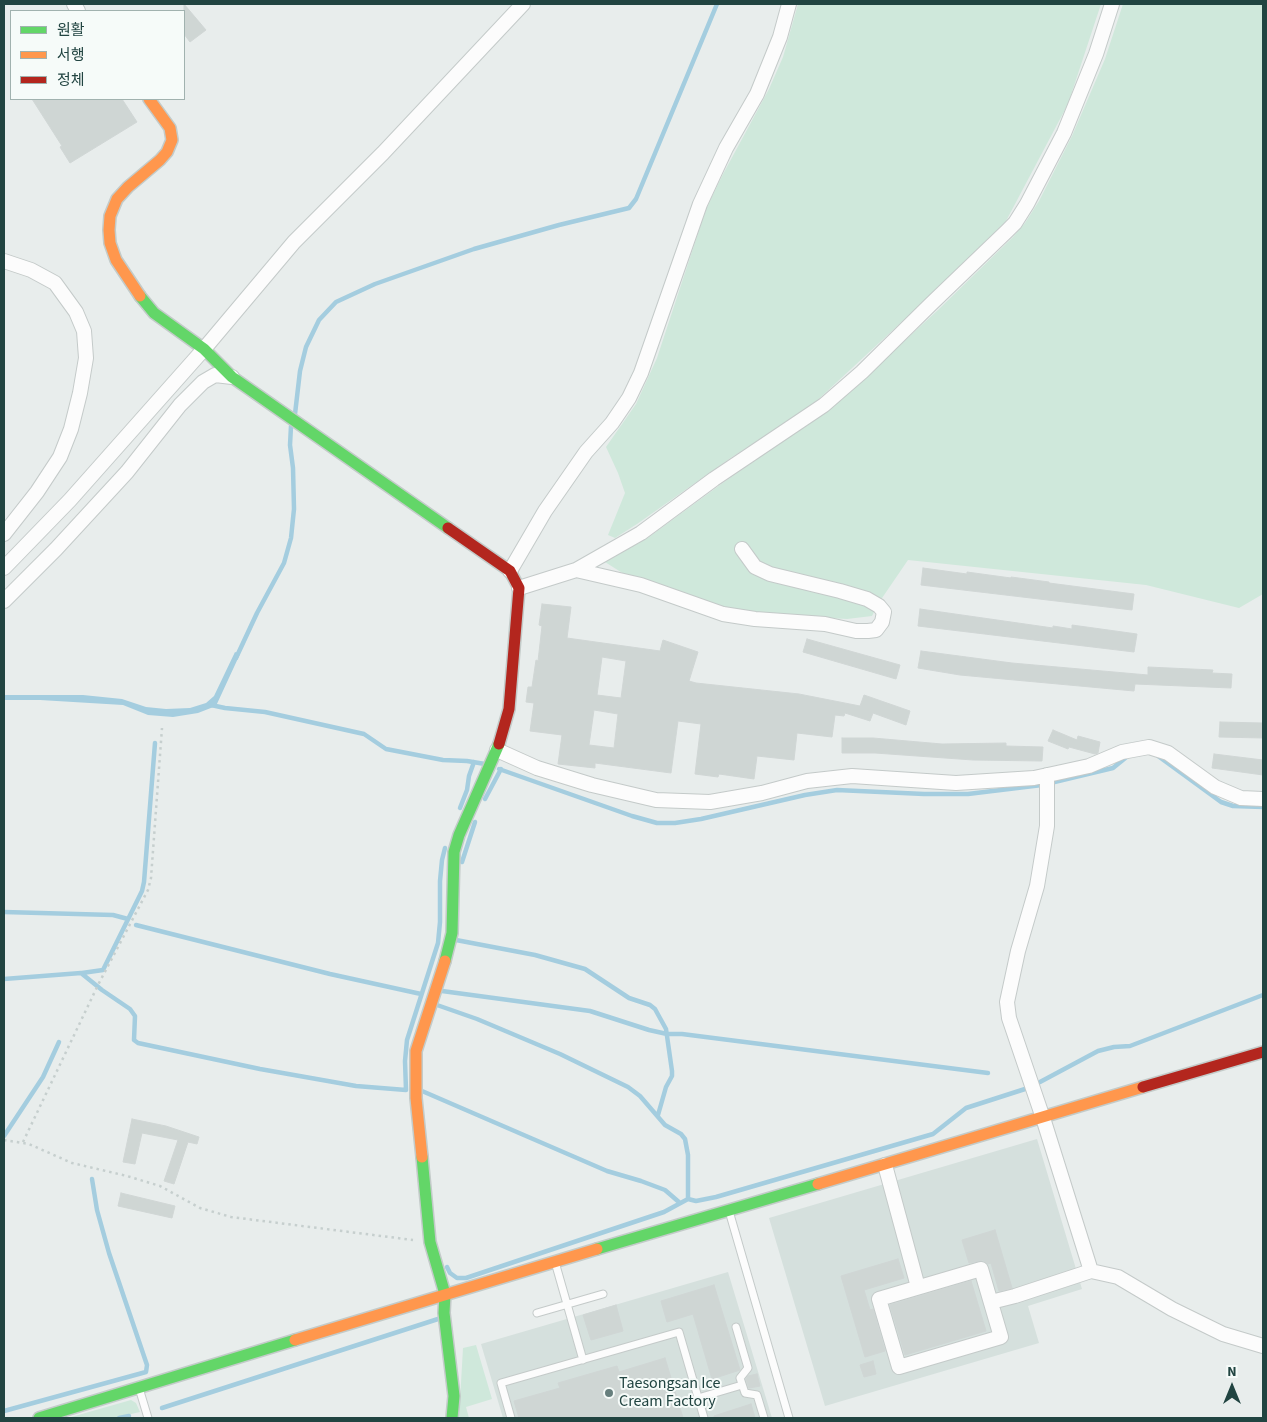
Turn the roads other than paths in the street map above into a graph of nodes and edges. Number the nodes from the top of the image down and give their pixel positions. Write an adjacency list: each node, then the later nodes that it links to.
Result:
1 (523, 4): 6 (street)
2 (789, 4): 11 (street)
3 (1112, 4): 12 (street)
4 (149, 100): 6 (street)
5 (4, 261): 8 (street)
6 (204, 349): 7 (street); 10 (street)
7 (232, 377): 11 (street); 14 (street)
8 (4, 534)
9 (742, 549): 12 (street)
10 (4, 568)
11 (510, 570): 13 (street)
12 (576, 570): 13 (street)
13 (519, 588): 15 (street)
14 (4, 601)
15 (495, 754): 16 (street); 25 (street)
16 (1048, 781): 17 (street); 19 (street)
17 (1263, 800)
18 (1263, 1052): 19 (street)
19 (1044, 1118): 20 (street); 23 (street)
20 (885, 1165): 21 (street); 24 (street)
21 (729, 1211): 22 (street); 42 (lane)
22 (555, 1262): 25 (street); 28 (lane)
23 (1091, 1271): 27 (street); 31 (street)
24 (918, 1287): 27 (street); 27 (street)
25 (445, 1294): 34 (street); 38 (street)
26 (603, 1294): 28 (lane)
27 (991, 1302)
28 (567, 1304): 29 (lane); 32 (lane)
29 (537, 1313)
30 (736, 1327): 33 (lane)
31 (1263, 1346)
32 (583, 1360): 35 (lane); 39 (lane)
33 (742, 1386): 35 (lane); 41 (lane)
34 (139, 1388): 36 (street); 37 (lane)
35 (698, 1398): 40 (lane)
36 (39, 1418)
37 (148, 1418)
38 (452, 1418)
39 (511, 1418)
40 (704, 1418)
41 (764, 1418)
42 (789, 1418)

